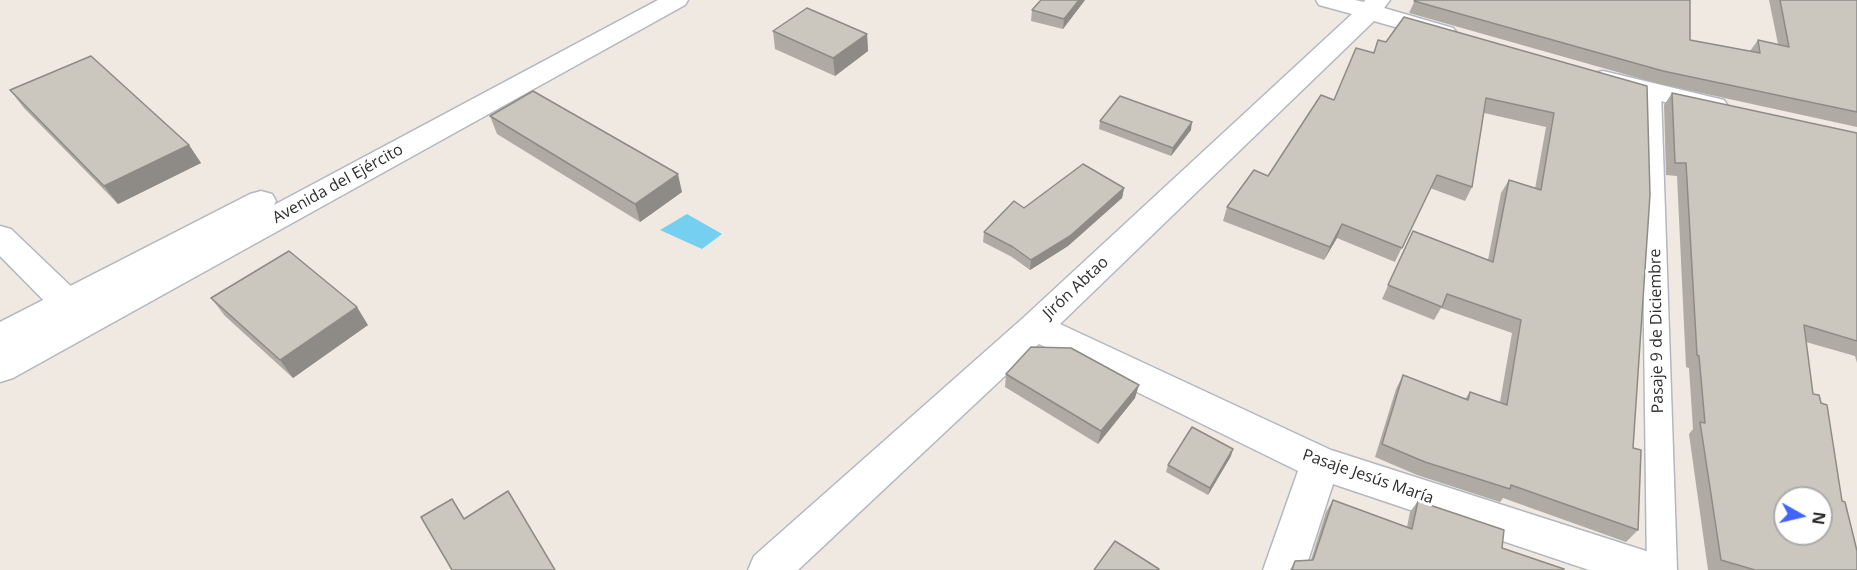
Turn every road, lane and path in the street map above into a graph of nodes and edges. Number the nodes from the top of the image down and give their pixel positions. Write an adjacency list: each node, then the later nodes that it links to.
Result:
1 (638, 0): 10 (street, Avenida del Ejército)
2 (676, 0): 13 (street, Avenida del Ejército)
3 (1328, 0): 4 (street)
4 (1374, 6): 5 (street); 11 (street, Jirón Abtao)
5 (1471, 41)
6 (1583, 73): 7 (street)
7 (1651, 92): 8 (street); 18 (lane, Pasaje 9 de Diciembre)
8 (1743, 112)
9 (0, 237): 10 (street)
10 (67, 303): 12 (street, Avenida del Ejército)
11 (1035, 327): 14 (street, Pasaje Jesús María); 15 (street, Jirón Abtao)
12 (0, 338)
13 (0, 368)
14 (1320, 463): 16 (street); 17 (street, Pasaje Jesús María)
15 (769, 570)
16 (1284, 570)
17 (1646, 570)
18 (1662, 570)

